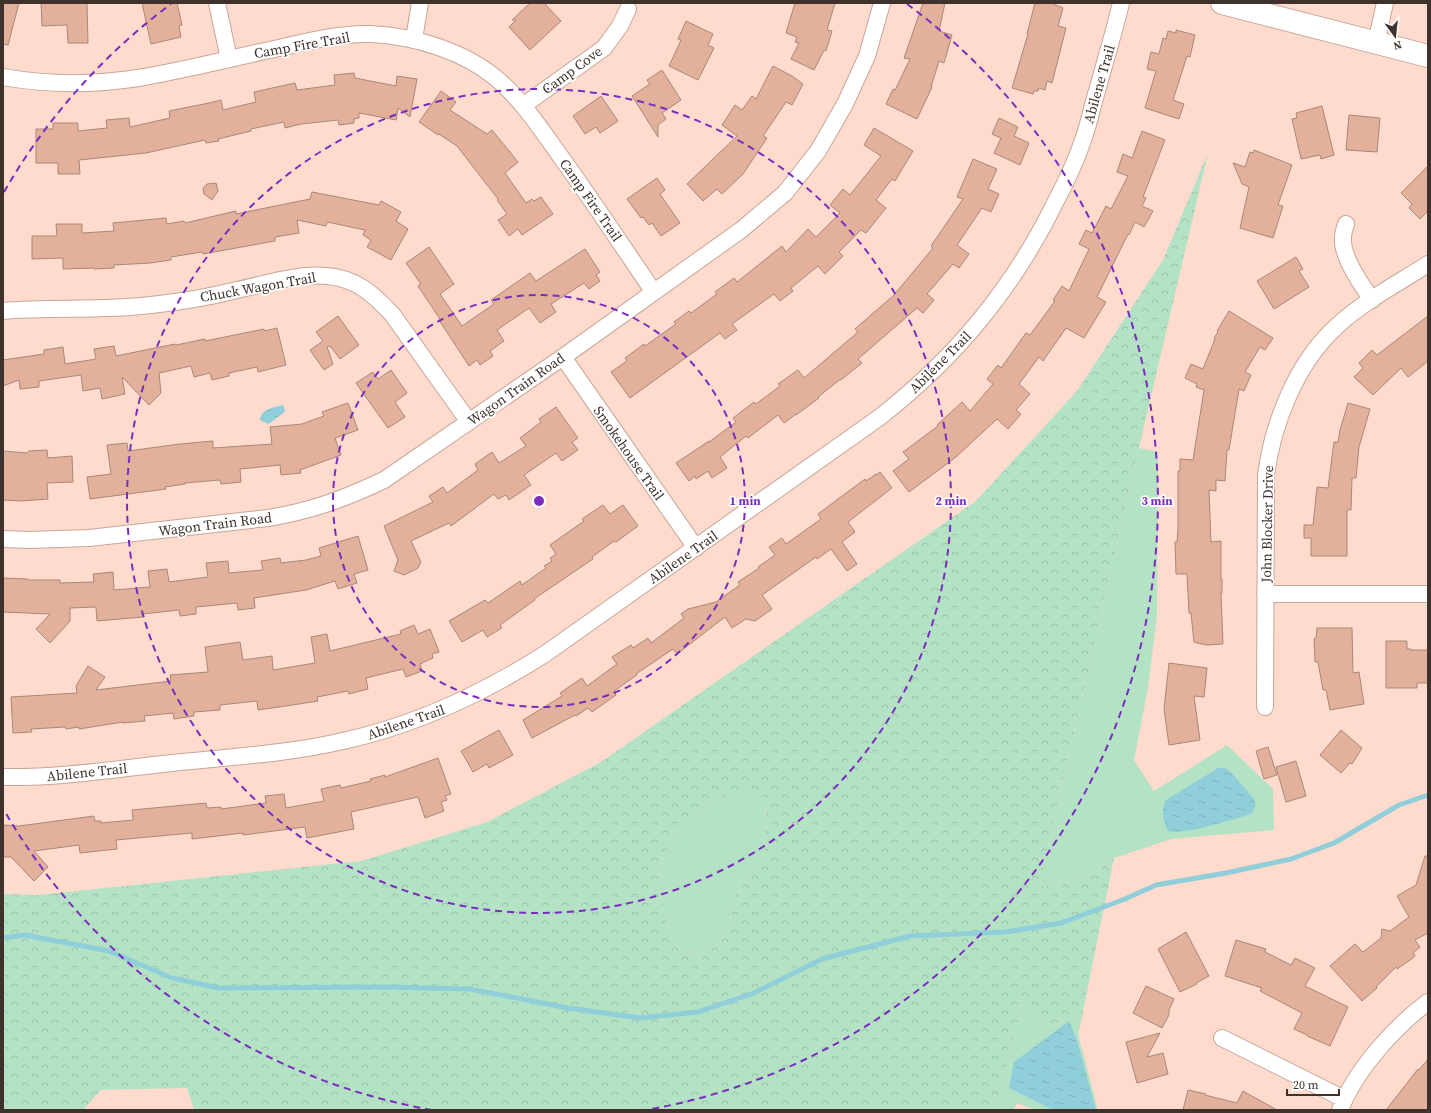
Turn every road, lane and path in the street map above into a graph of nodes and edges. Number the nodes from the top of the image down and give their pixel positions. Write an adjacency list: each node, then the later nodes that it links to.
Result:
1 (217, 3): 11 (street)
2 (420, 3): 8 (street)
3 (882, 3): 16 (street, Wagon Train Road)
4 (1121, 3): 22 (street, Abilene Trail)
5 (1222, 3): 9 (street)
6 (1386, 3): 9 (street)
7 (628, 9): 13 (street, Camp Cove)
8 (414, 39): 11 (street, Camp Fire Trail); 13 (street, Camp Fire Trail)
9 (1376, 43): 10 (street)
10 (1428, 56)
11 (229, 59): 12 (street, Camp Fire Trail)
12 (3, 77)
13 (524, 105): 16 (street, Camp Fire Trail)
14 (1346, 224): 17 (street)
15 (1428, 264): 17 (street, John Blocker Drive)
16 (653, 291): 19 (street, Wagon Train Road)
17 (1372, 300): 23 (street, John Blocker Drive)
18 (3, 310): 20 (street, Chuck Wagon Trail)
19 (563, 357): 20 (street, Wagon Train Road); 22 (street, Smokehouse Trail)
20 (469, 422): 21 (street, Wagon Train Road)
21 (3, 539)
22 (696, 548): 26 (street, Abilene Trail)
23 (1265, 594): 24 (street); 25 (street, John Blocker Drive)
24 (1428, 594)
25 (1265, 707)
26 (3, 777)
27 (1428, 1002): 29 (street)
28 (1222, 1038): 29 (street)
29 (1342, 1104)

